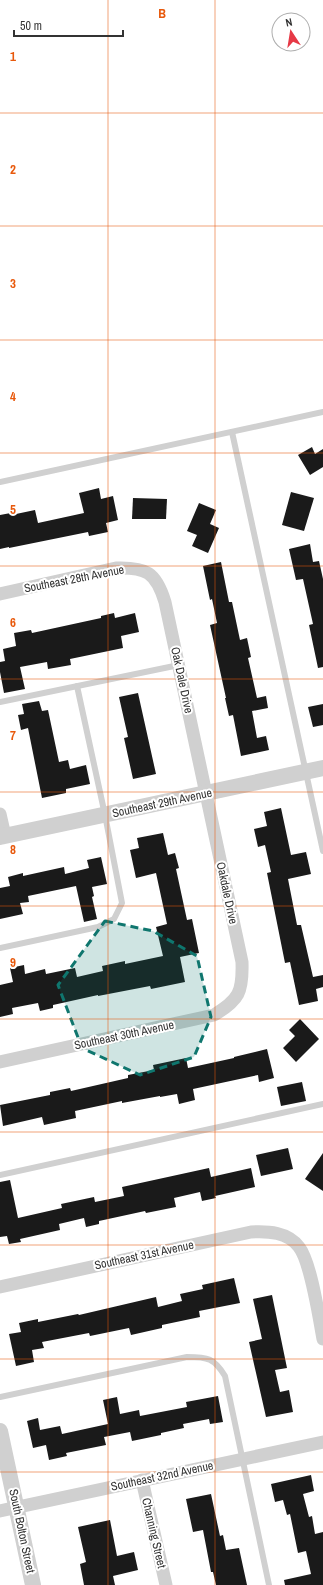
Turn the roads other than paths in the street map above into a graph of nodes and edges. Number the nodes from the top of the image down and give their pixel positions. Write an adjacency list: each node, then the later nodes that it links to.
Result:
1 (323, 412): 2 (lane)
2 (232, 432): 3 (lane); 10 (lane)
3 (0, 482)
4 (147, 572): 5 (street, Southeast 28th Avenue); 6 (street, Oak Dale Drive)
5 (0, 594)
6 (179, 665): 7 (lane); 11 (street, Oak Dale Drive)
7 (77, 686): 8 (lane); 13 (lane)
8 (0, 702)
9 (323, 768): 10 (street, Southeast 29th Avenue)
10 (306, 772): 11 (street, Southeast 29th Avenue); 15 (lane)
11 (206, 793): 13 (street, Southeast 29th Avenue); 17 (street, Oakdale Drive)
12 (0, 814): 14 (street)
13 (105, 815): 14 (street, Southeast 29th Avenue); 16 (lane)
14 (2, 836)
15 (323, 851)
16 (0, 948)
17 (240, 993): 18 (street, Southeast 30th Avenue)
18 (0, 1062)
19 (323, 1104): 20 (lane)
20 (0, 1175)
21 (0, 1287): 22 (street, Southeast 31st Avenue)
22 (323, 1339)
23 (0, 1397): 26 (lane)
24 (0, 1431): 28 (street, South Bolton Street)
25 (323, 1442): 26 (street, Southeast 32nd Avenue)
26 (243, 1459): 27 (street, Southeast 32nd Avenue); 32 (lane)
27 (142, 1480): 28 (street, Southeast 32nd Avenue); 31 (street, Channing Street)
28 (17, 1507): 29 (street, Southeast 32nd Avenue); 30 (street, South Bolton Street)
29 (0, 1511)
30 (33, 1585)
31 (166, 1585)
32 (269, 1585)

